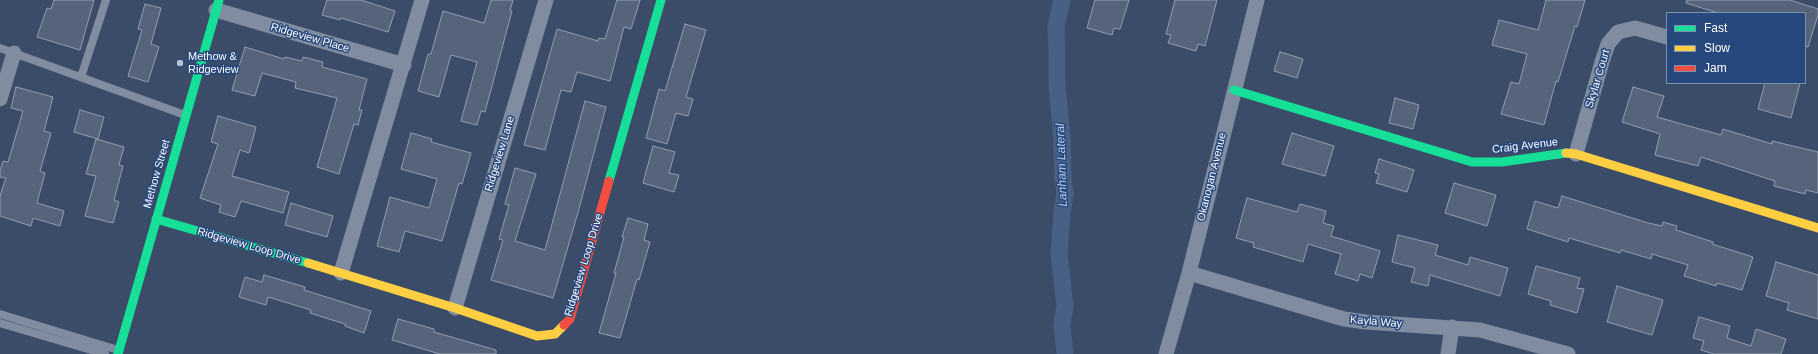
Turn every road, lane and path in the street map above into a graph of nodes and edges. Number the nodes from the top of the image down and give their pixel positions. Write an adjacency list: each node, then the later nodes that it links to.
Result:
1 (106, 0): 10 (lane)
2 (422, 0): 9 (street)
3 (546, 0): 19 (street, Ridgeview Lane)
4 (661, 0): 19 (street, Ridgeview Loop Drive)
5 (1257, 0): 11 (street, Okanogan Avenue)
6 (218, 5): 9 (street, Ridgeview Place); 13 (street, Methow Street)
7 (1666, 37): 14 (street, Skylar Court)
8 (7, 50): 10 (lane); 12 (street)
9 (404, 66): 17 (street)
10 (81, 78): 13 (lane)
11 (1234, 90): 14 (street, Craig Avenue); 18 (street, Okanogan Avenue)
12 (0, 99)
13 (186, 116): 15 (street, Methow Street)
14 (1576, 154): 16 (street, Craig Avenue)
15 (156, 219): 17 (street, Ridgeview Loop Drive); 23 (street, Methow Street)
16 (1818, 228)
17 (341, 273): 19 (street, Ridgeview Loop Drive)
18 (1189, 273): 22 (street, Kayla Way); 25 (street, Okanogan Avenue)
19 (455, 308)
20 (0, 314): 23 (lane)
21 (0, 323): 24 (lane)
22 (1452, 327): 26 (street); 27 (street, Kayla Way)
23 (119, 352)
24 (104, 354)
25 (1166, 354)
26 (1448, 354)
27 (1568, 354)

